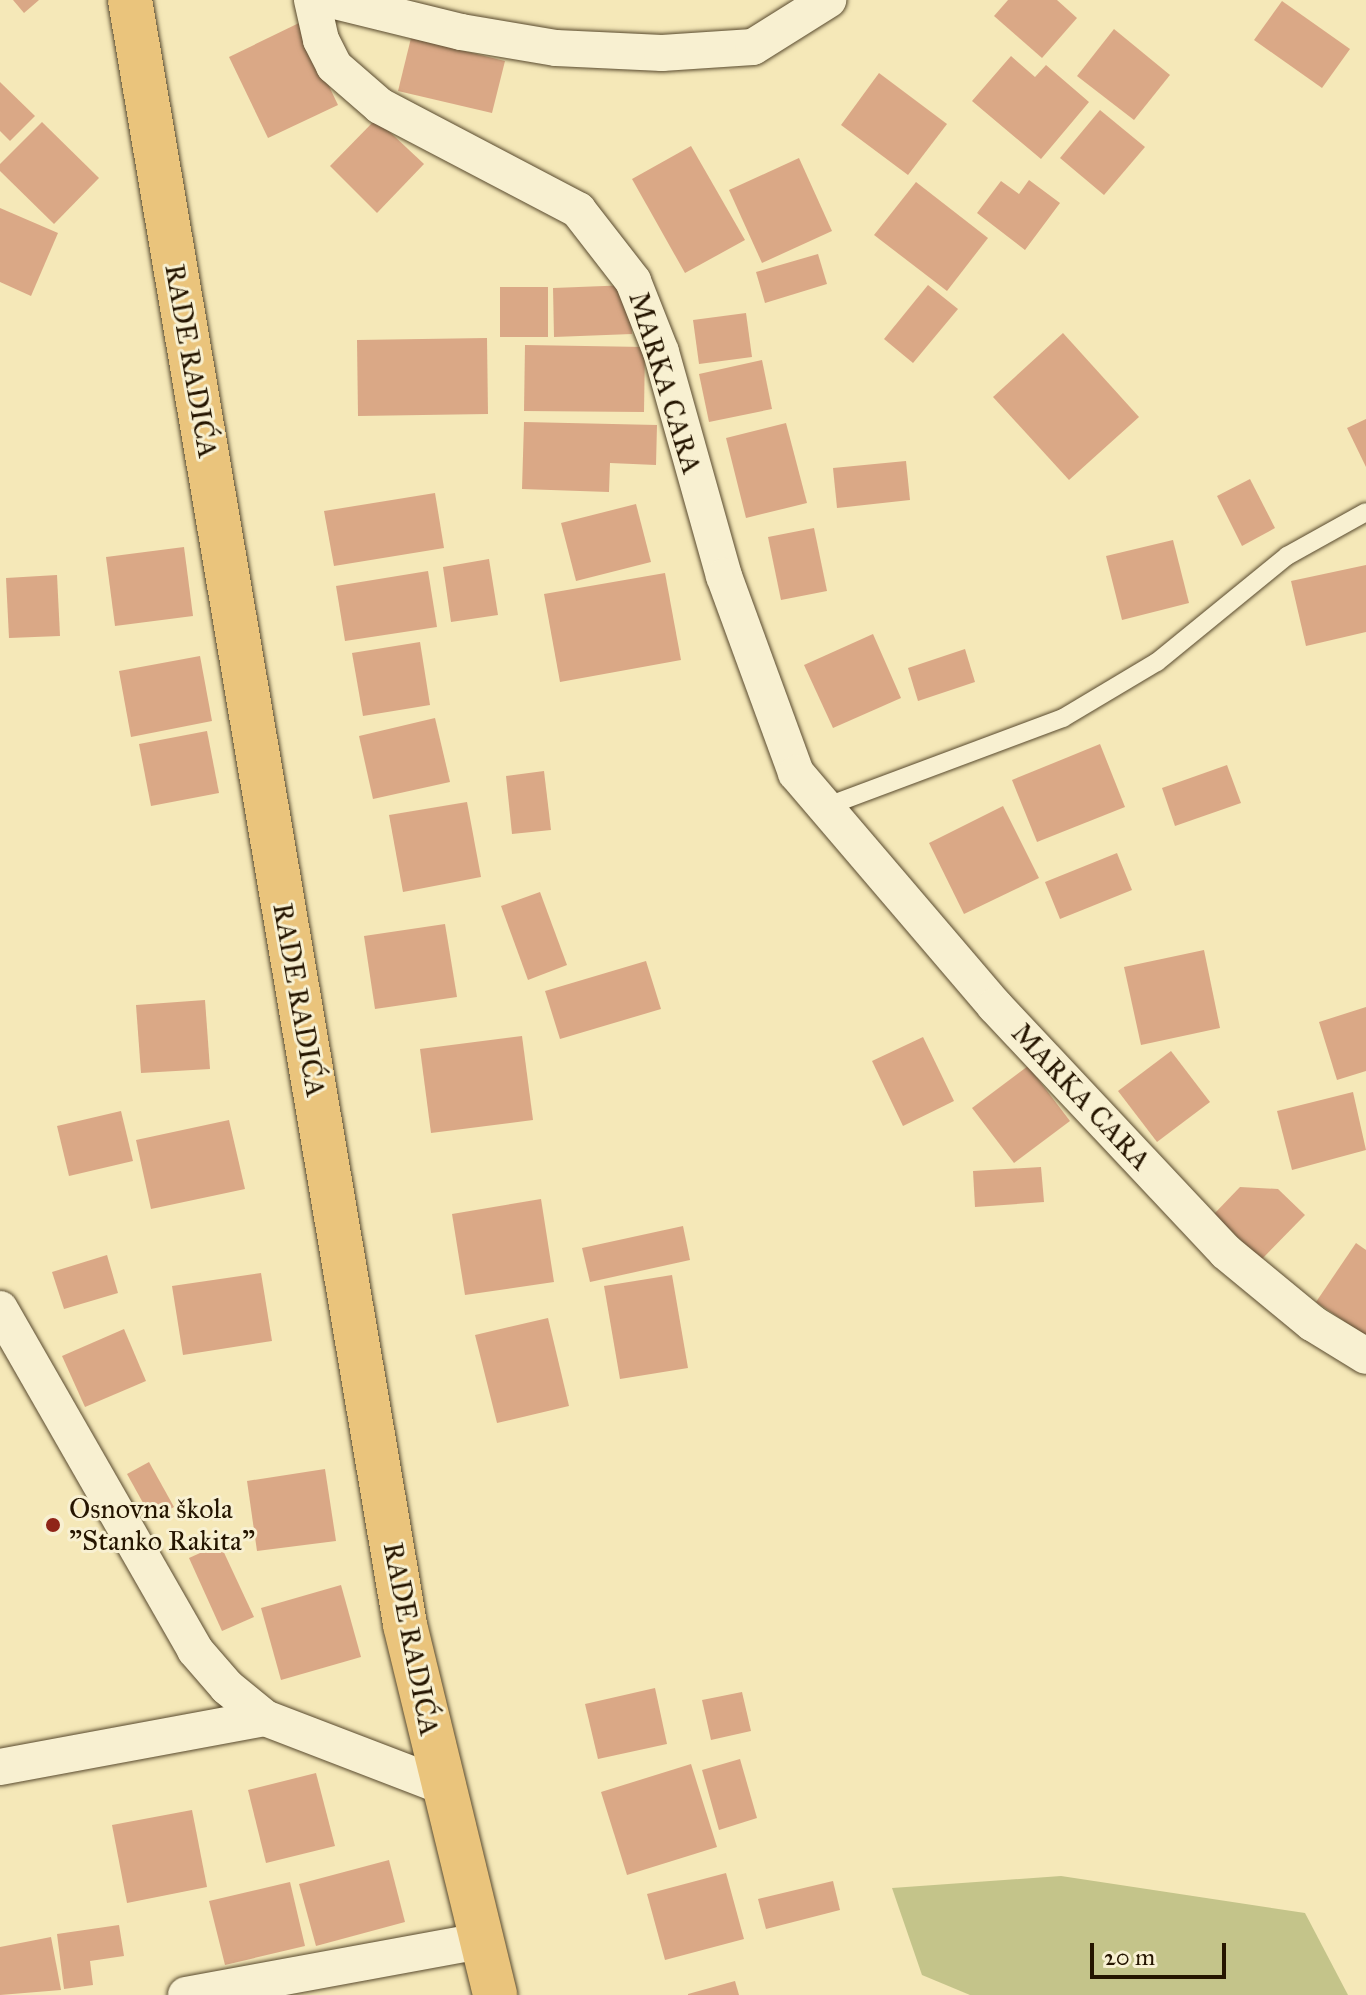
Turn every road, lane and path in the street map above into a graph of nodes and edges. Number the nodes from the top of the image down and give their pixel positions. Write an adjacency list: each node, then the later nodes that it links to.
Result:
1 (130, 0): 12 (main road, RADE RADIĆA)
2 (312, 0): 6 (street, MARKA CARA)
3 (331, 0): 4 (street)
4 (828, 0)
5 (1366, 512): 6 (lane)
6 (825, 807): 9 (street, MARKA CARA)
7 (0, 1309): 8 (street)
8 (11, 1350): 10 (street)
9 (1366, 1356)
10 (265, 1718): 11 (street); 12 (street)
11 (0, 1767)
12 (442, 1786): 13 (main road, RADE RADIĆA)
13 (480, 1941): 14 (street); 15 (main road, RADE RADIĆA)
14 (186, 1995)
15 (495, 1995)

